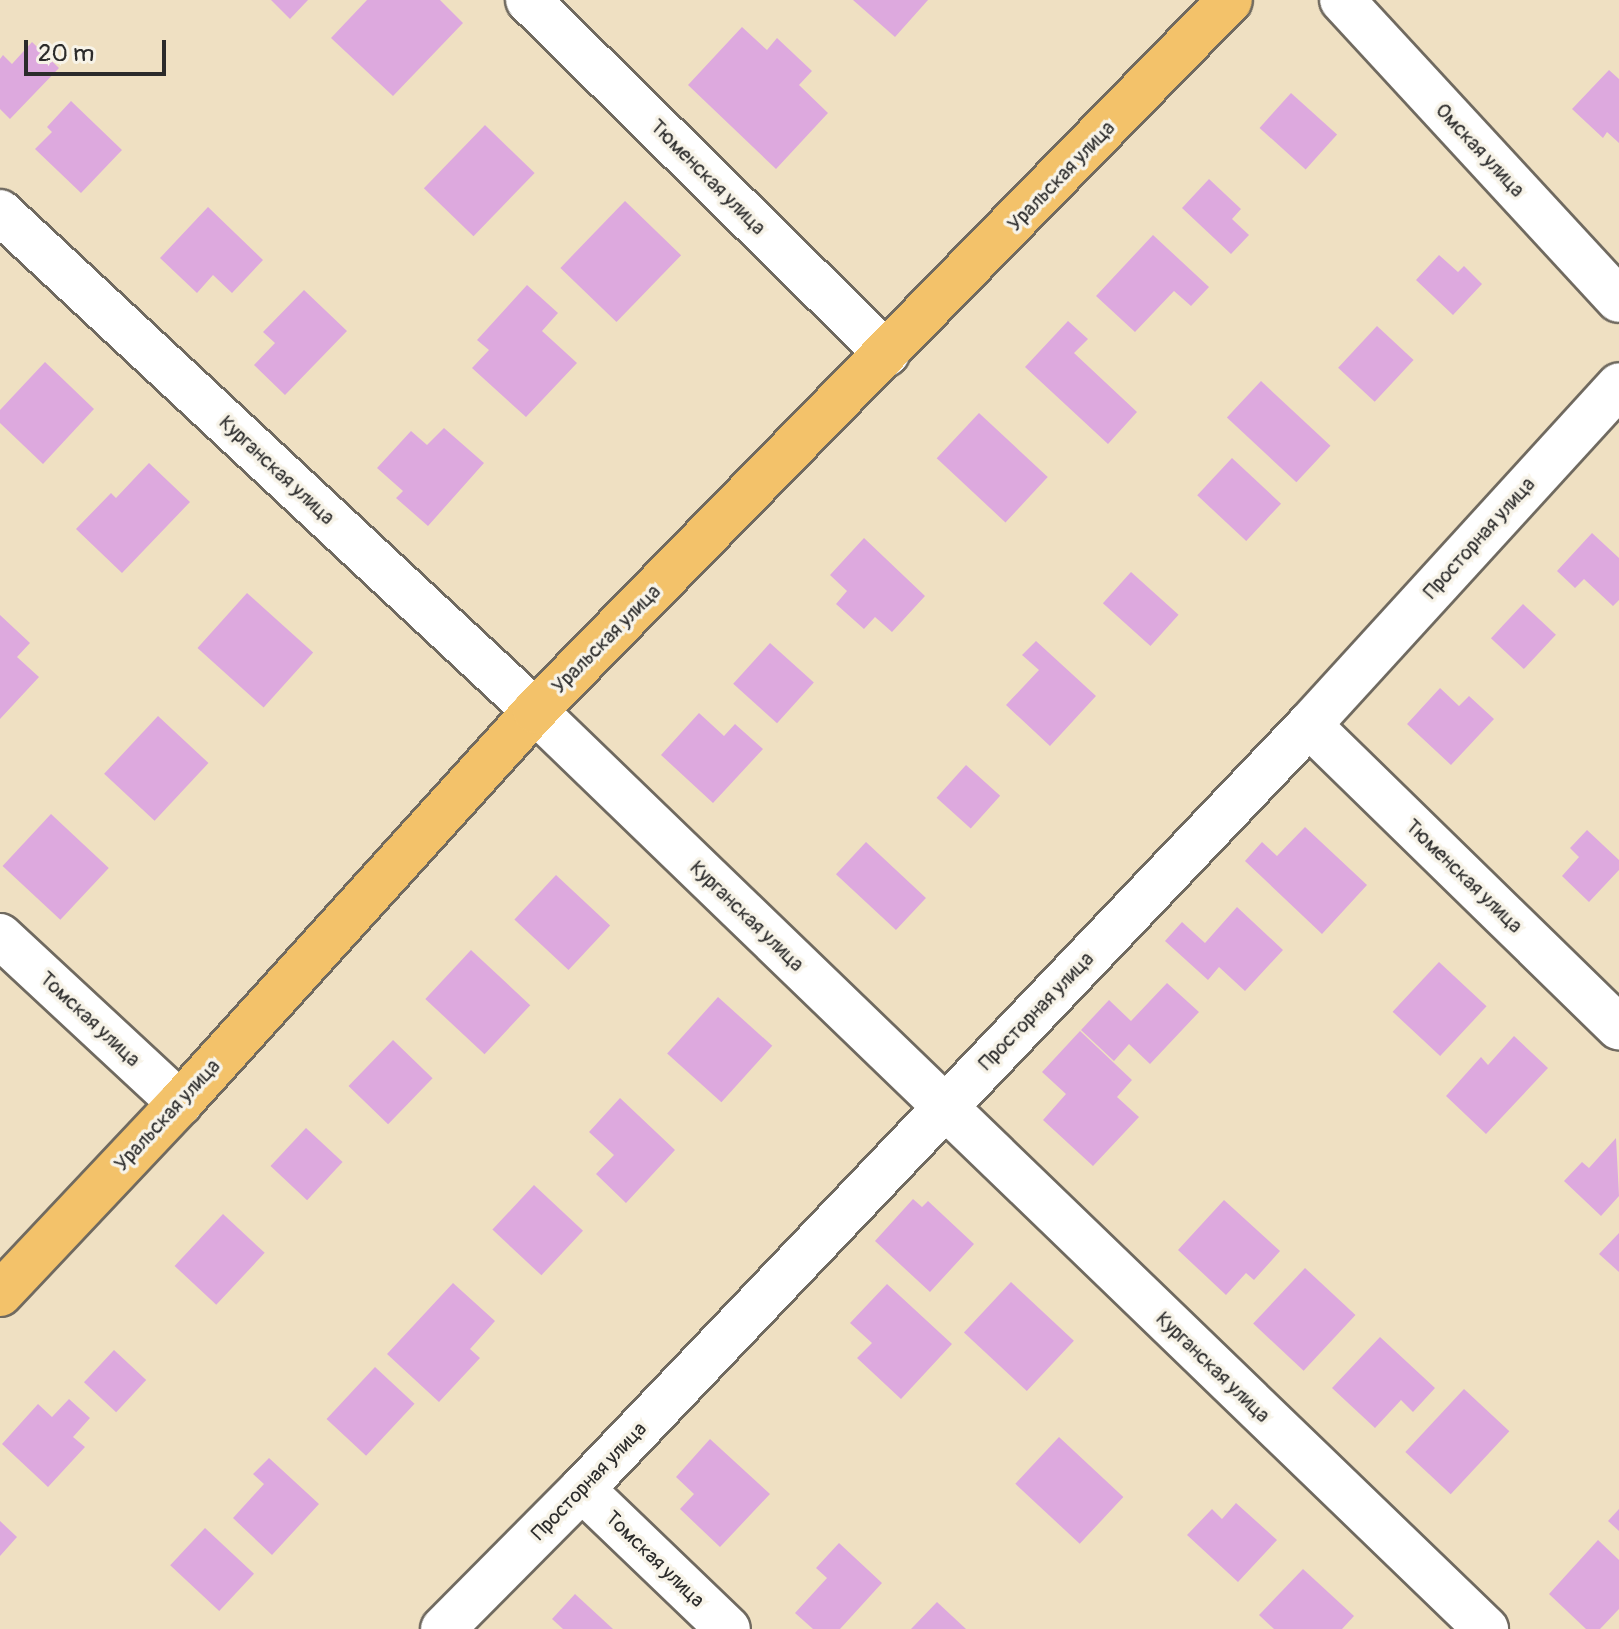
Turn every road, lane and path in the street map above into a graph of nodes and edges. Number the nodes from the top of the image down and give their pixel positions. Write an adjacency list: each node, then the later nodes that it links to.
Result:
1 (528, 0): 6 (street, Тюменская улица)
2 (1230, 0): 6 (main road, Уральская улица)
3 (1342, 0): 5 (street, Омская улица)
4 (0, 212): 8 (street, Курганская улица)
5 (1619, 300)
6 (887, 354): 8 (main road, Уральская улица)
7 (1619, 385): 9 (street, Просторная улица)
8 (535, 711): 12 (main road, Уральская улица); 13 (street, Курганская улица)
9 (1309, 725): 11 (street, Тюменская улица); 13 (street, Просторная улица)
10 (0, 936): 12 (street, Томская улица)
11 (1619, 1028)
12 (180, 1103): 14 (main road, Уральская улица)
13 (944, 1107): 15 (street, Просторная улица); 18 (street, Курганская улица)
14 (0, 1294)
15 (582, 1489): 16 (street, Просторная улица); 17 (street, Томская улица)
16 (443, 1629)
17 (728, 1629)
18 (1486, 1629)

